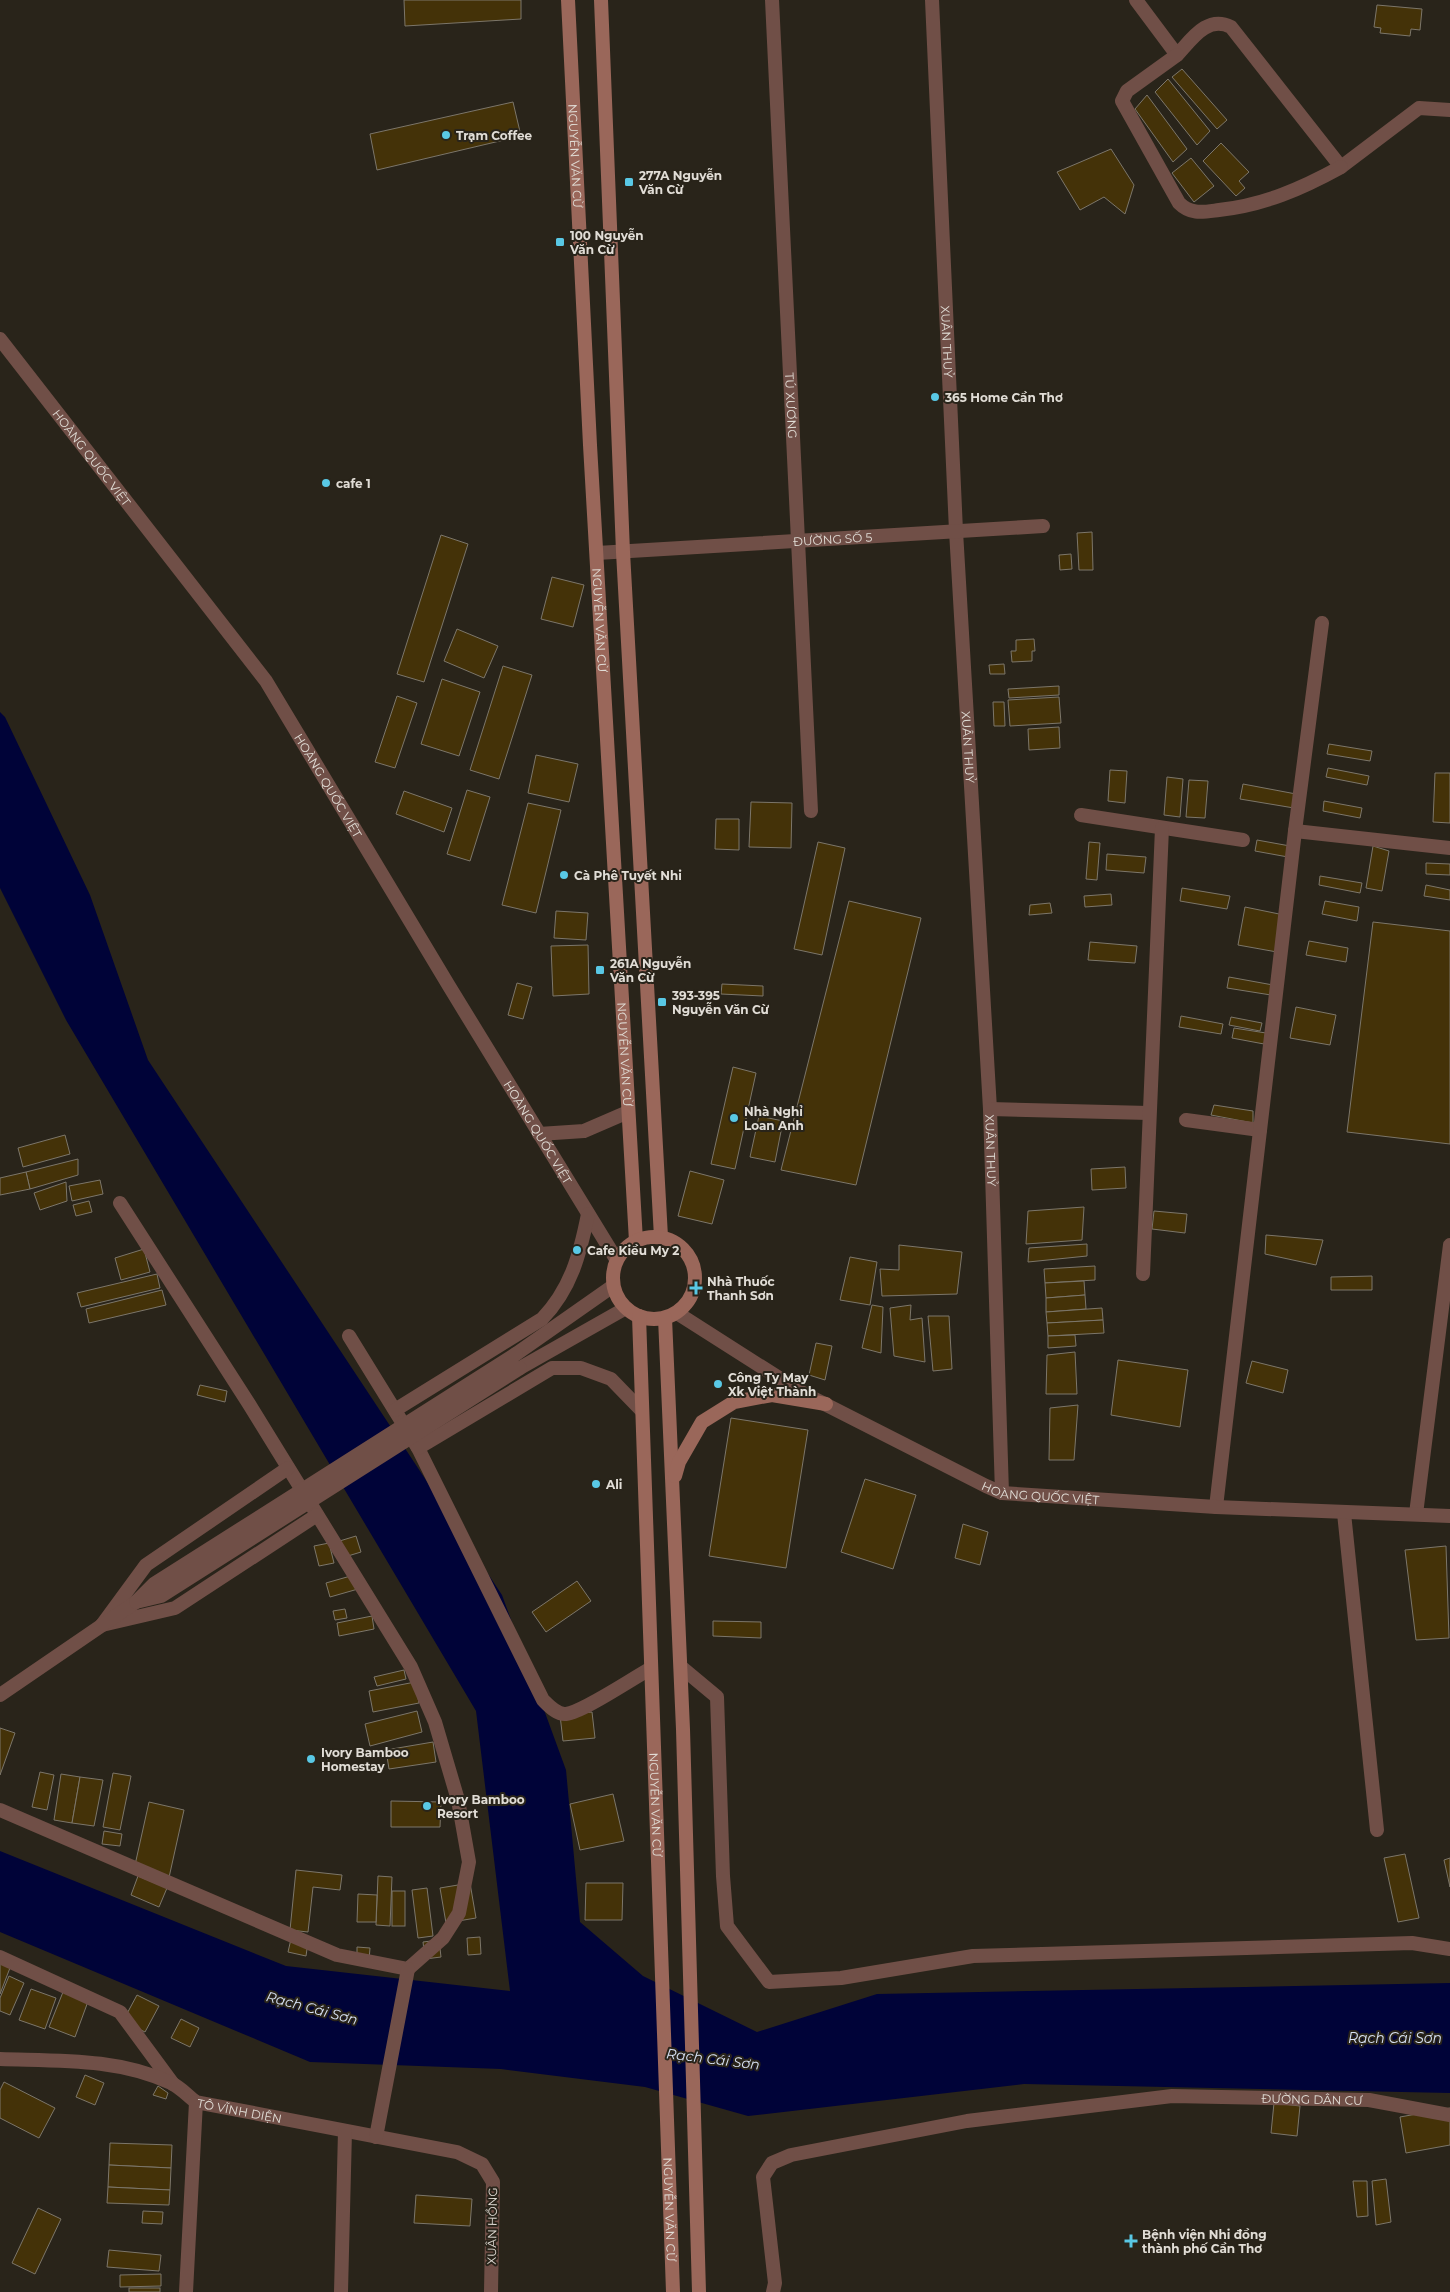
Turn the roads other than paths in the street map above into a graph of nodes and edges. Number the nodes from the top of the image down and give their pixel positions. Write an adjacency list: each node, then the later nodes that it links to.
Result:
1 (568, 0): 14 (main road, NGUYỄN VĂN CỪ)
2 (601, 0): 13 (main road, NGUYỄN VĂN CỪ)
3 (772, 0): 12 (street, TÚ XƯƠNG)
4 (932, 0): 11 (street, XUÂN THUỶ)
5 (1136, 0): 6 (street)
6 (1177, 55): 8 (street); 8 (street)
7 (1450, 110): 8 (street)
8 (1341, 167)
9 (0, 339): 27 (street, HOÀNG QUỐC VIỆT)
10 (1043, 526): 11 (street, ĐƯỜNG SỐ 5)
11 (956, 531): 12 (street, ĐƯỜNG SỐ 5); 22 (street, XUÂN THUỶ)
12 (797, 541): 13 (street, ĐƯỜNG SỐ 5); 16 (street, TÚ XƯƠNG)
13 (623, 552): 14 (street, ĐƯỜNG SỐ 5); 30 (main road, NGUYỄN VĂN CỪ)
14 (597, 553): 23 (main road, NGUYỄN VĂN CỪ)
15 (1322, 623): 19 (street)
16 (811, 811)
17 (1081, 814): 18 (street)
18 (1162, 828): 20 (street); 24 (street)
19 (1295, 831): 21 (street); 26 (street)
20 (1243, 840)
21 (1450, 848)
22 (990, 1109): 24 (street); 46 (street, XUÂN THUỶ)
23 (628, 1112): 27 (street); 31 (main road, NGUYỄN VĂN CỪ)
24 (1149, 1113): 34 (street)
25 (1186, 1120): 26 (street)
26 (1260, 1130): 47 (street)
27 (539, 1134): 29 (street, HOÀNG QUỐC VIỆT)
28 (120, 1203): 44 (street)
29 (588, 1214): 33 (street, HOÀNG QUỐC VIỆT); 41 (street)
30 (661, 1237): 31 (main road); 37 (main road)
31 (636, 1241): 33 (main road)
32 (1450, 1245): 49 (street)
33 (616, 1259): 35 (main road)
34 (1143, 1274)
35 (613, 1286): 36 (main road); 52 (street, bridge)
36 (626, 1308): 38 (main road); 52 (street, bridge)
37 (671, 1315): 38 (main road); 40 (street, HOÀNG QUỐC VIỆT); 45 (main road)
38 (639, 1316): 42 (main road, NGUYỄN VĂN CỪ)
39 (349, 1336): 41 (street)
40 (826, 1404): 45 (main road); 46 (street, HOÀNG QUỐC VIỆT)
41 (395, 1410): 43 (street)
42 (642, 1411): 43 (street); 55 (main road, NGUYỄN VĂN CỪ)
43 (418, 1448): 55 (street)
44 (288, 1468): 50 (street); 53 (street)
45 (672, 1486): 54 (main road)
46 (1002, 1493): 47 (street, HOÀNG QUỐC VIỆT)
47 (1216, 1507): 48 (street, HOÀNG QUỐC VIỆT)
48 (1344, 1513): 49 (street, HOÀNG QUỐC VIỆT); 58 (street)
49 (1416, 1514): 51 (street, HOÀNG QUỐC VIỆT)
50 (317, 1515): 53 (street); 61 (street)
51 (1450, 1516)
52 (136, 1602): 53 (street)
53 (102, 1625): 56 (street)
54 (681, 1667): 59 (street); 73 (main road)
55 (650, 1668): 72 (main road, NGUYỄN VĂN CỪ)
56 (0, 1695)
57 (0, 1810): 61 (street)
58 (1377, 1830)
59 (1450, 1949)
60 (0, 1957): 63 (street)
61 (408, 1969): 67 (street)
62 (0, 2059): 63 (street, TÔ VĨNH DIỆN)
63 (173, 2084): 64 (street, TÔ VĨNH DIỆN)
64 (196, 2102): 66 (street, TÔ VĨNH DIỆN); 69 (street)
65 (1450, 2116): 74 (street, ĐƯỜNG DÂN CƯ)
66 (345, 2132): 67 (street, TÔ VĨNH DIỆN); 70 (street)
67 (376, 2137): 68 (street, TÔ VĨNH DIỆN)
68 (482, 2164): 71 (street, XUÂN HỒNG)
69 (186, 2292)
70 (341, 2292)
71 (491, 2292)
72 (673, 2292)
73 (699, 2292)
74 (773, 2292)

